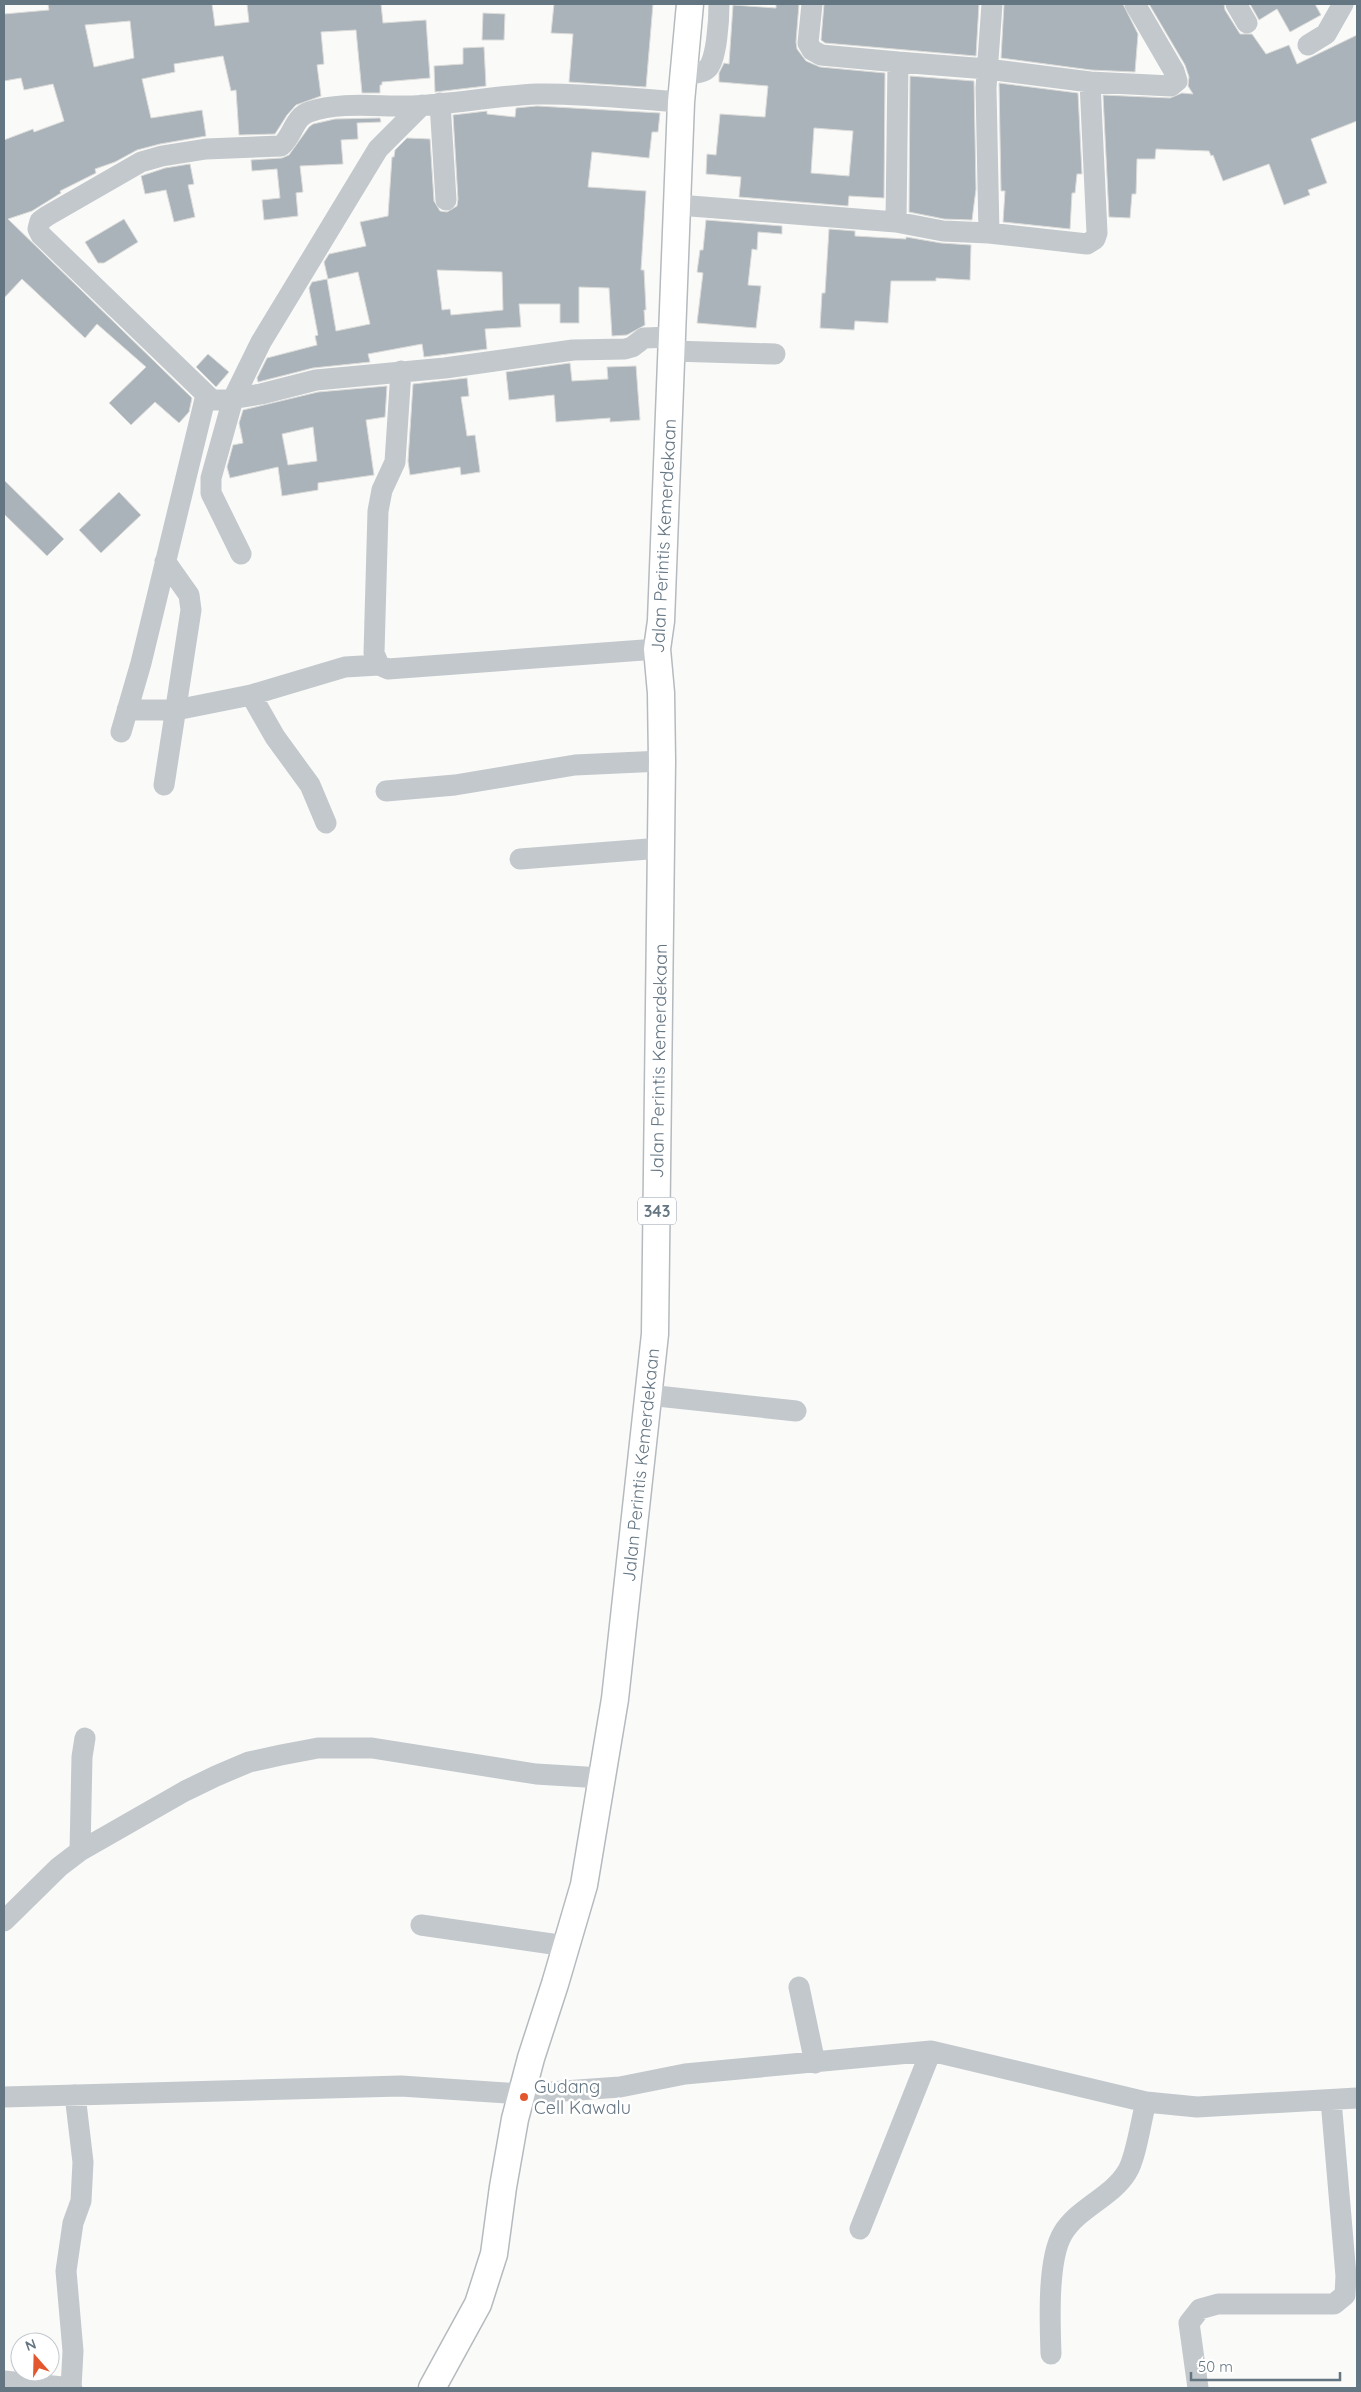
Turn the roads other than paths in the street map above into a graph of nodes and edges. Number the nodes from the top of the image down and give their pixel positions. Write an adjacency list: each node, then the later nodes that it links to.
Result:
1 (690, 4): 14 (main road, Jalan Perintis Kemerdekaan / 343)
2 (719, 4): 14 (street)
3 (812, 4): 12 (street)
4 (992, 4): 13 (street)
5 (1135, 4): 15 (street)
6 (1236, 4): 10 (street)
7 (1343, 4): 11 (street)
8 (1350, 4): 9 (street)
9 (1357, 5)
10 (1247, 24)
11 (1308, 45)
12 (898, 62): 13 (street); 20 (street)
13 (987, 69): 15 (street); 21 (street)
14 (684, 74): 16 (main road, Jalan Perintis Kemerdekaan / 343)
15 (1090, 82): 21 (street)
16 (681, 102): 17 (street); 19 (main road, Jalan Perintis Kemerdekaan / 343)
17 (419, 105): 18 (street); 25 (street); 25 (street)
18 (446, 200)
19 (678, 205): 20 (street); 22 (main road, Jalan Perintis Kemerdekaan / 343)
20 (896, 222): 21 (street)
21 (989, 232)
22 (673, 344): 23 (street); 24 (street); 30 (main road, Jalan Perintis Kemerdekaan / 343)
23 (775, 354)
24 (400, 371): 25 (street); 31 (street)
25 (219, 398): 26 (street); 27 (street)
26 (184, 484): 27 (street); 29 (street)
27 (211, 494): 28 (street)
28 (241, 554)
29 (165, 561): 33 (street); 34 (street)
30 (656, 649): 31 (street); 36 (main road, Jalan Perintis Kemerdekaan / 343)
31 (379, 665): 32 (street)
32 (251, 695): 34 (street); 39 (street)
33 (127, 710): 34 (street); 35 (street)
34 (176, 710): 37 (street)
35 (121, 732)
36 (662, 761): 38 (street); 40 (main road, Jalan Perintis Kemerdekaan / 343)
37 (164, 786)
38 (386, 791)
39 (326, 823)
40 (661, 848): 41 (street); 42 (main road, Jalan Perintis Kemerdekaan / 343)
41 (520, 859)
42 (648, 1395): 43 (street); 45 (main road, Jalan Perintis Kemerdekaan / 343)
43 (796, 1411)
44 (85, 1738): 46 (street)
45 (602, 1778): 46 (street); 49 (main road, Jalan Perintis Kemerdekaan / 343)
46 (80, 1851): 47 (street)
47 (4, 1921)
48 (421, 1925): 49 (street)
49 (566, 1946): 53 (main road, Jalan Perintis Kemerdekaan / 343)
50 (799, 1987): 52 (street)
51 (931, 2051): 52 (street); 58 (street); 59 (street)
52 (814, 2063): 53 (street)
53 (522, 2094): 54 (street); 63 (main road, Jalan Perintis Kemerdekaan / 343)
54 (75, 2095): 55 (street); 62 (street)
55 (4, 2097)
56 (1357, 2098): 57 (street)
57 (1331, 2100): 58 (street); 64 (street)
58 (1146, 2102): 60 (street)
59 (860, 2229)
60 (1051, 2354)
61 (4, 2382): 62 (street)
62 (71, 2388)
63 (432, 2388)
64 (1198, 2388)

